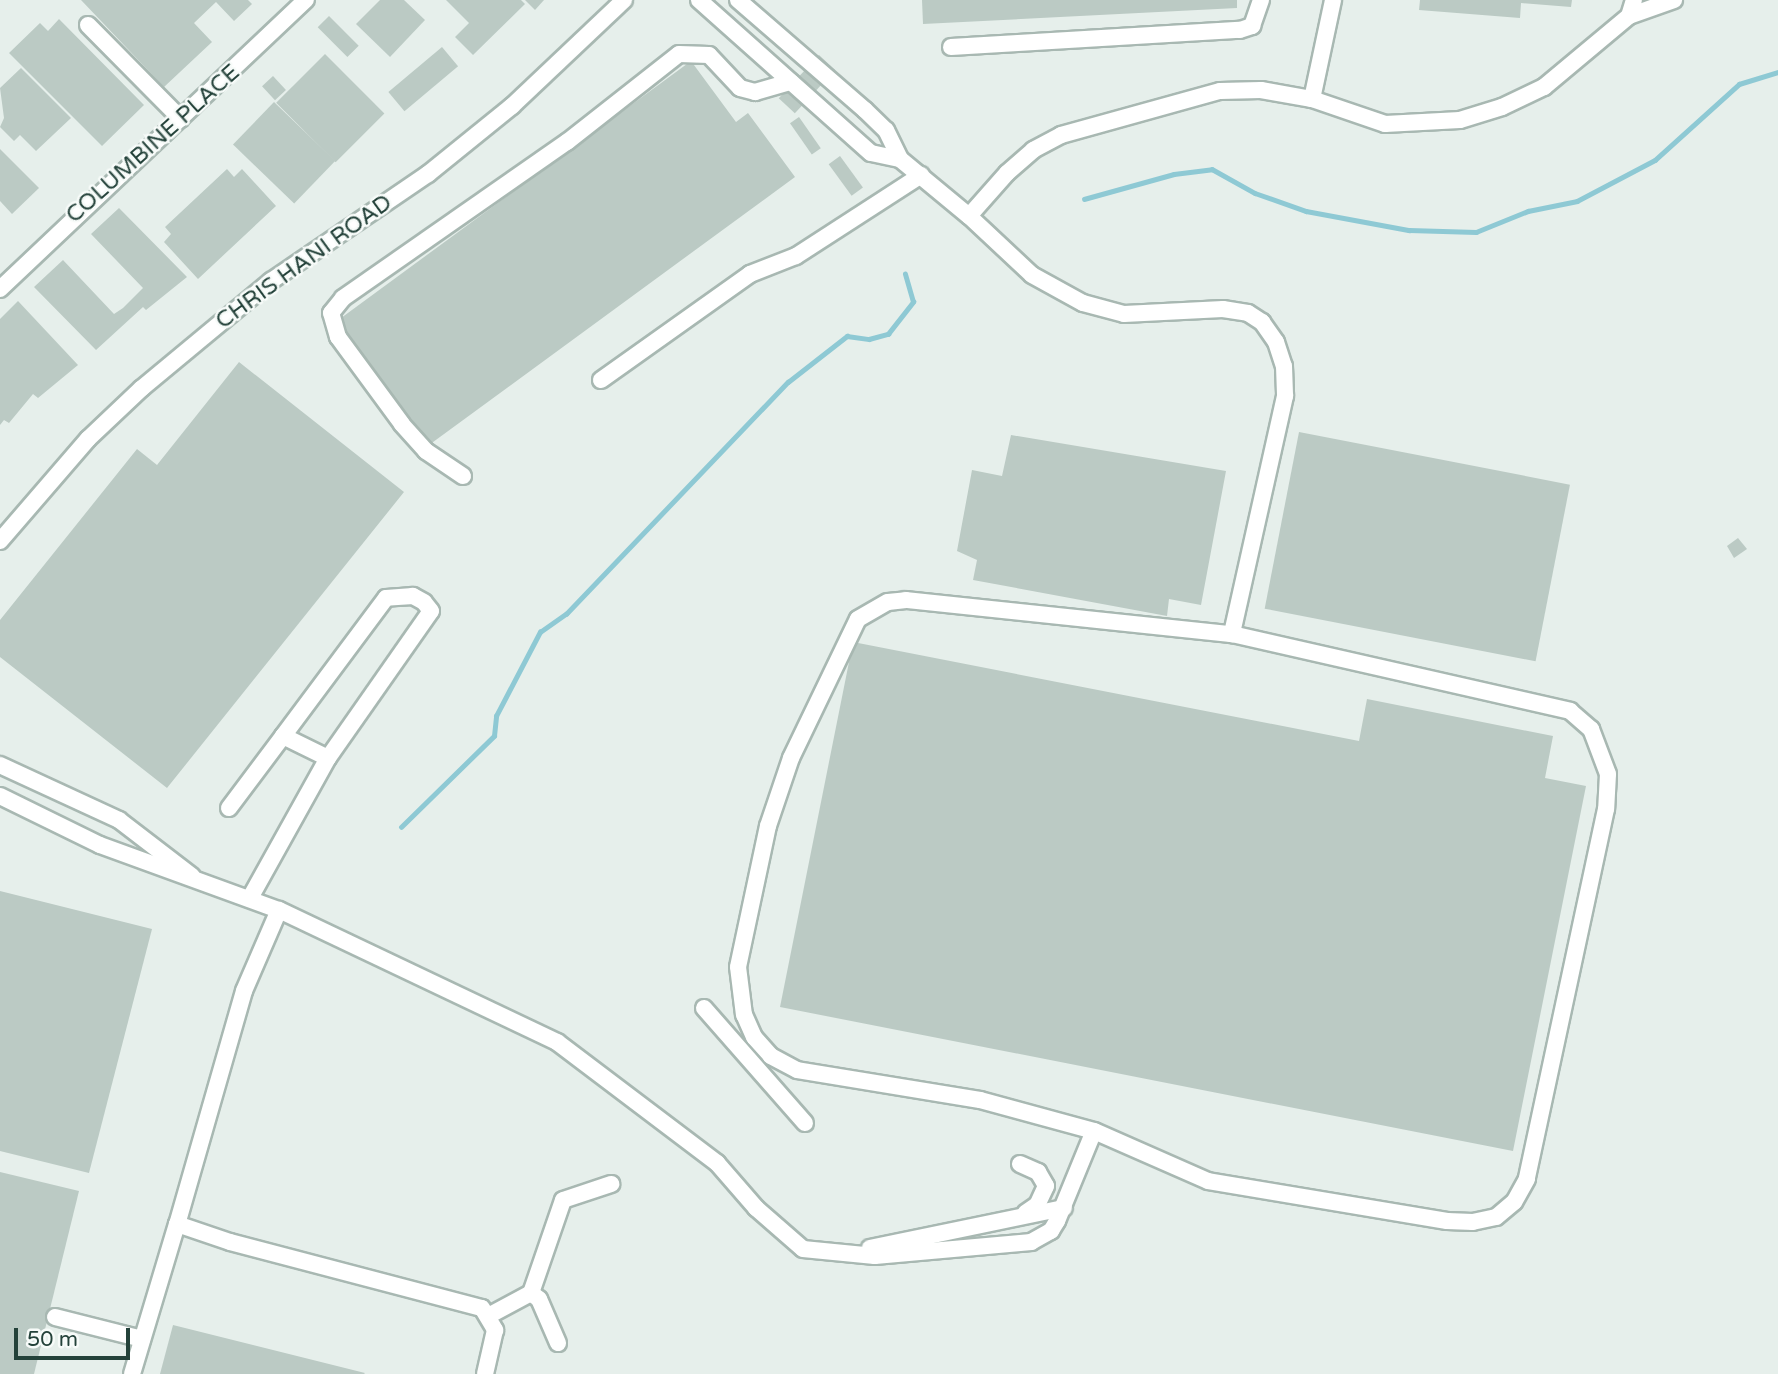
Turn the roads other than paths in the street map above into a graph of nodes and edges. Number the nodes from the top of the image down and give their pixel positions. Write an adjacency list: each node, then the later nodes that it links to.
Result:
1 (306, 0): 14 (street, COLUMBINE PLACE)
2 (624, 0): 21 (street, CHRIS HANI ROAD)
3 (699, 0): 12 (street)
4 (738, 0): 15 (street)
5 (1261, 0): 11 (street)
6 (1333, 0): 13 (street)
7 (1634, 0): 9 (street)
8 (1674, 0): 9 (street)
9 (1629, 16): 13 (street)
10 (89, 25): 14 (street)
11 (951, 47)
12 (791, 82): 15 (street); 20 (street)
13 (1312, 99): 17 (street)
14 (181, 119): 18 (street, COLUMBINE PLACE)
15 (900, 159): 16 (street)
16 (921, 175): 17 (street); 19 (street)
17 (969, 216): 22 (street)
18 (0, 289)
19 (601, 380)
20 (463, 476)
21 (0, 541)
22 (1232, 634): 33 (street); 33 (street)
23 (283, 736): 24 (street); 24 (street); 27 (street)
24 (328, 758): 29 (street)
25 (0, 765): 28 (street)
26 (0, 796): 28 (street)
27 (229, 808)
28 (208, 888): 29 (street)
29 (250, 898): 30 (street)
30 (279, 910): 38 (street); 39 (street)
31 (704, 1008): 32 (street)
32 (806, 1123)
33 (1094, 1131): 36 (street)
34 (1020, 1164): 37 (street)
35 (611, 1184): 40 (street)
36 (1063, 1208): 37 (street); 39 (street)
37 (1022, 1215): 39 (street)
38 (177, 1224): 41 (street); 43 (street)
39 (837, 1255)
40 (531, 1293): 41 (street); 44 (street)
41 (490, 1315): 46 (street)
42 (55, 1317): 43 (street)
43 (142, 1339): 45 (street)
44 (558, 1343)
45 (132, 1374)
46 (485, 1374)

